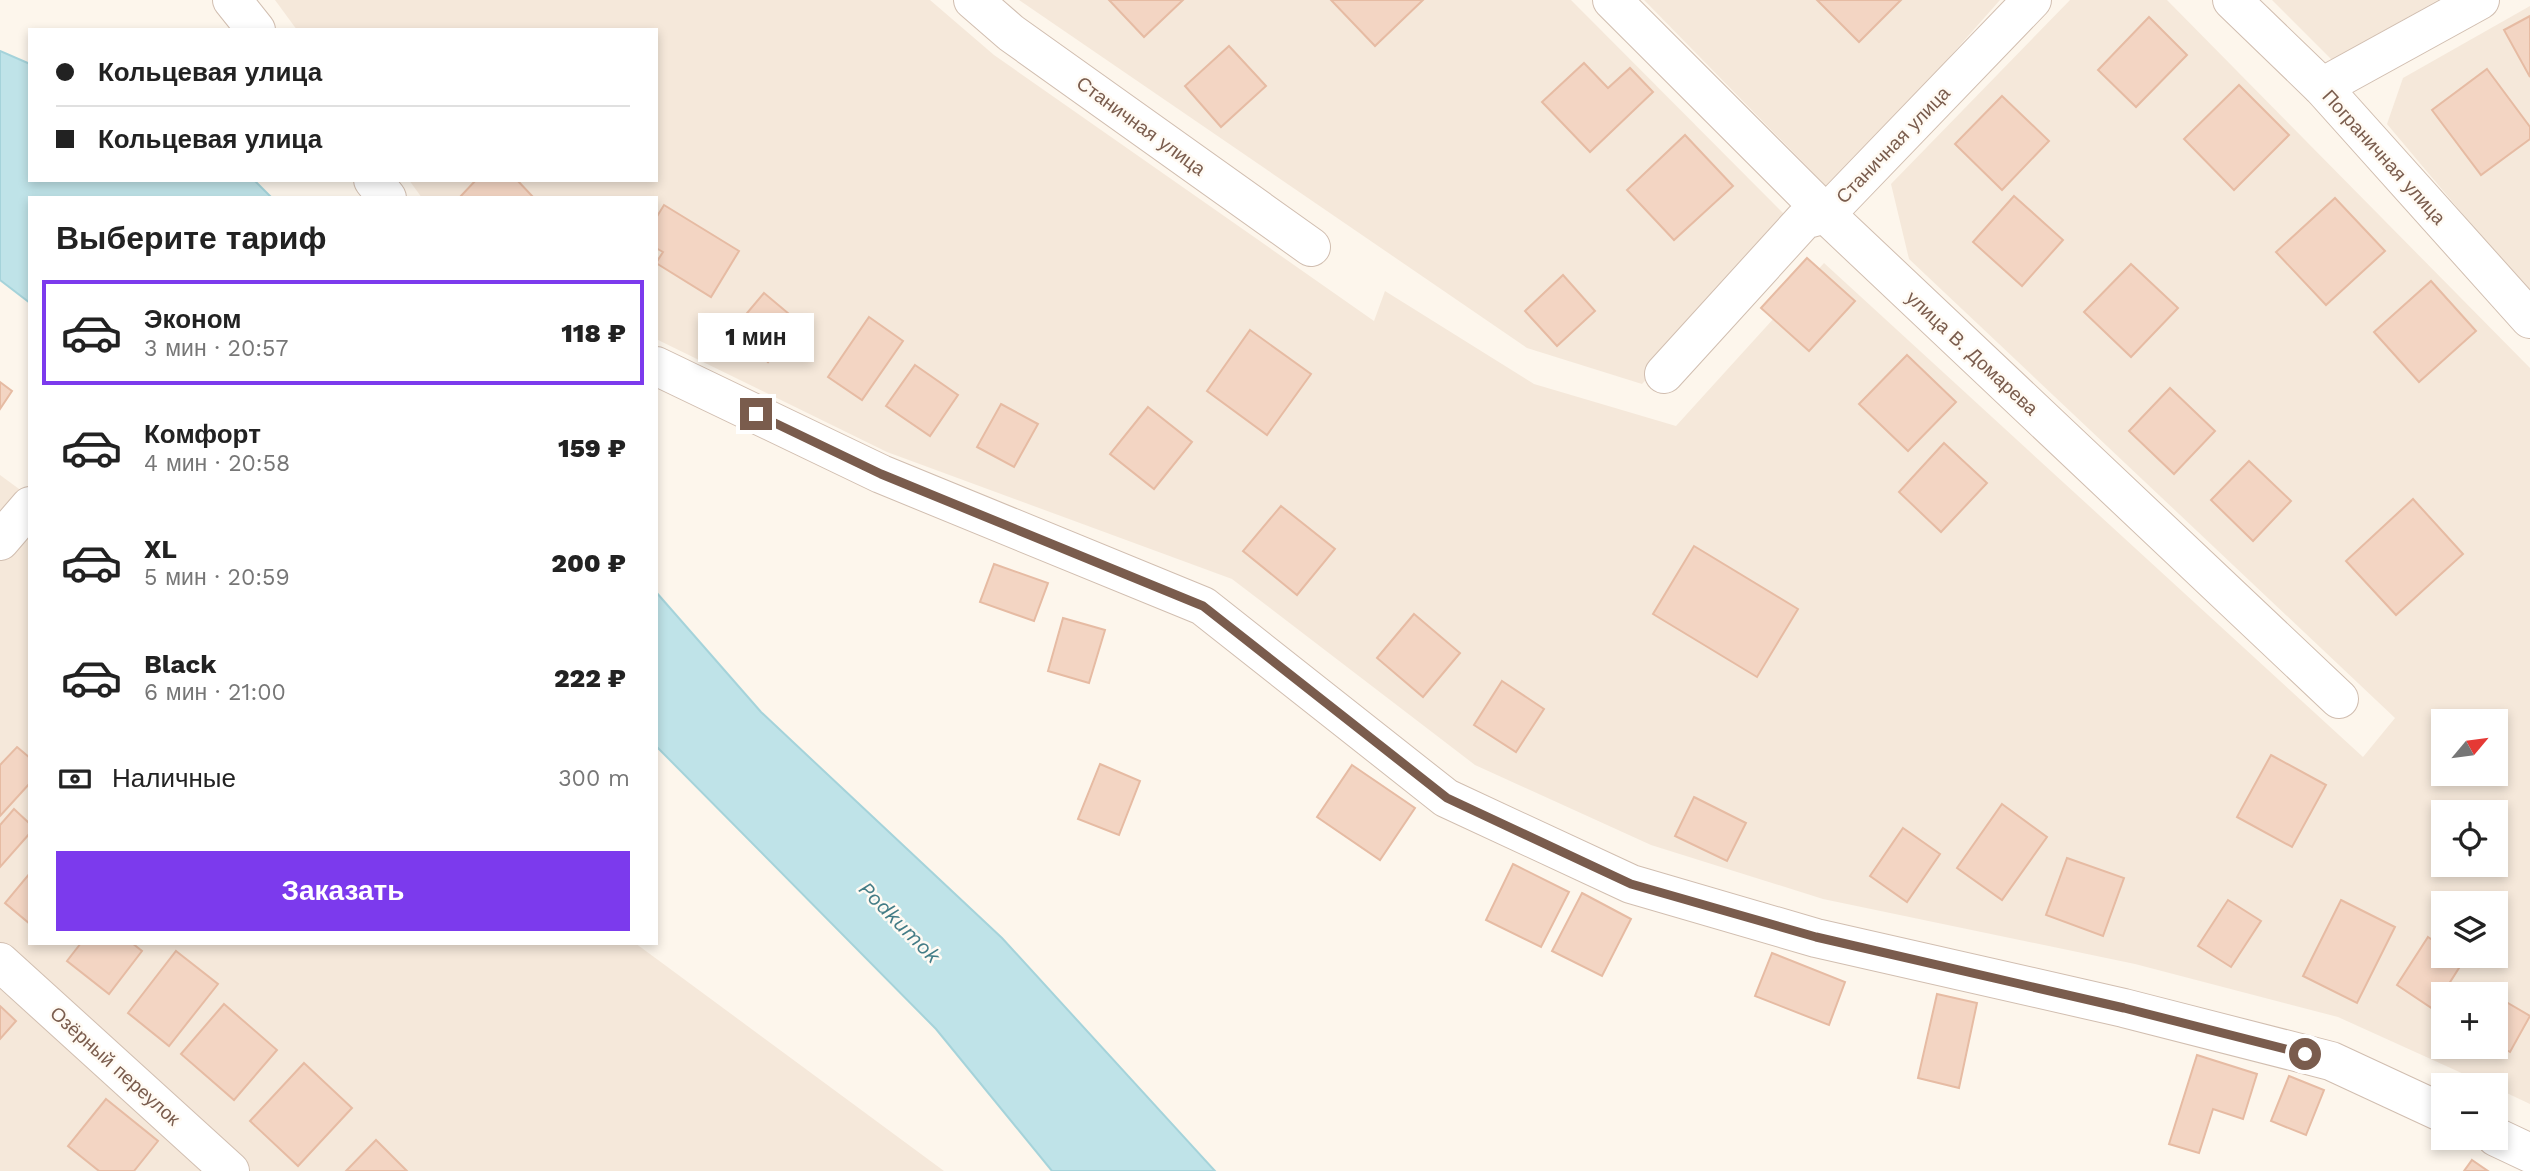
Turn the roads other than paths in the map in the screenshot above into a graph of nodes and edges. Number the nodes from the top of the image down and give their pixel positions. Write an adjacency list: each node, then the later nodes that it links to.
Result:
1 (232, 0): 7 (street)
2 (973, 0): 12 (street, Станичная улица)
3 (1612, 0): 11 (street, улица В. Домарева)
4 (2032, 0): 11 (street, Станичная улица)
5 (2232, 0): 8 (street, Пограничная улица)
6 (2480, 0): 8 (street)
7 (254, 28)
8 (2322, 87): 13 (street, Пограничная улица)
9 (375, 182): 10 (street)
10 (385, 196)
11 (1826, 214): 15 (street, Станичная улица); 18 (street, улица В. Домарева)
12 (1311, 247)
13 (2530, 319)
14 (658, 367): 20 (street)
15 (1664, 374)
16 (28, 508): 17 (street)
17 (0, 541)
18 (2339, 699)
19 (0, 962): 23 (street, Озёрный переулок)
20 (2431, 1107)
21 (2508, 1143): 22 (street)
22 (2530, 1153)
23 (230, 1171)

